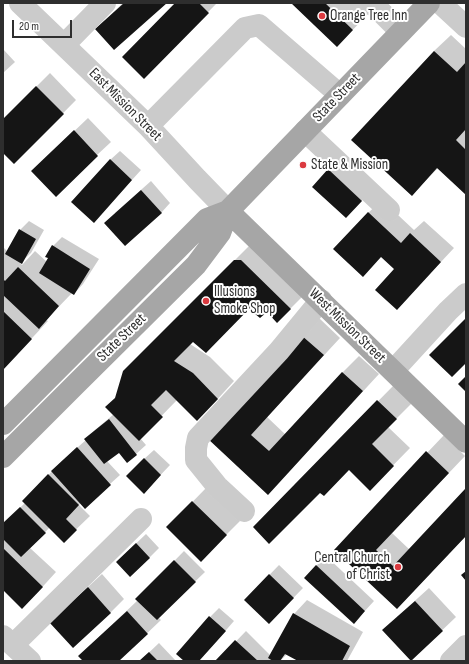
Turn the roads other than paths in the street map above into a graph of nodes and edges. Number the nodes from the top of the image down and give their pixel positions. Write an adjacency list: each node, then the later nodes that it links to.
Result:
1 (20, 3): 8 (street, East Mission Street)
2 (105, 3): 8 (street)
3 (372, 3): 7 (street)
4 (429, 3): 7 (main road, State Street)
5 (440, 3): 6 (street)
6 (466, 27)
7 (401, 32): 9 (main road, State Street)
8 (64, 45): 10 (street, East Mission Street)
9 (340, 95): 10 (street); 11 (main road, State Street)
10 (148, 126): 13 (street, East Mission Street)
11 (305, 131): 12 (street); 13 (main road, State Street)
12 (389, 210)
13 (228, 211): 15 (main road, West Mission Street); 16 (main road, State Street); 18 (main road, State Street)
14 (466, 294): 17 (street)
15 (320, 300): 17 (main road, West Mission Street); 22 (street)
16 (59, 366): 18 (street); 19 (main road, State Street)
17 (393, 371): 20 (main road, West Mission Street)
18 (76, 384): 21 (main road, State Street)
19 (3, 424)
20 (466, 442)
21 (3, 457)
22 (244, 511)
23 (141, 519): 25 (street)
24 (466, 646): 26 (street)
25 (18, 652)
26 (452, 661)

